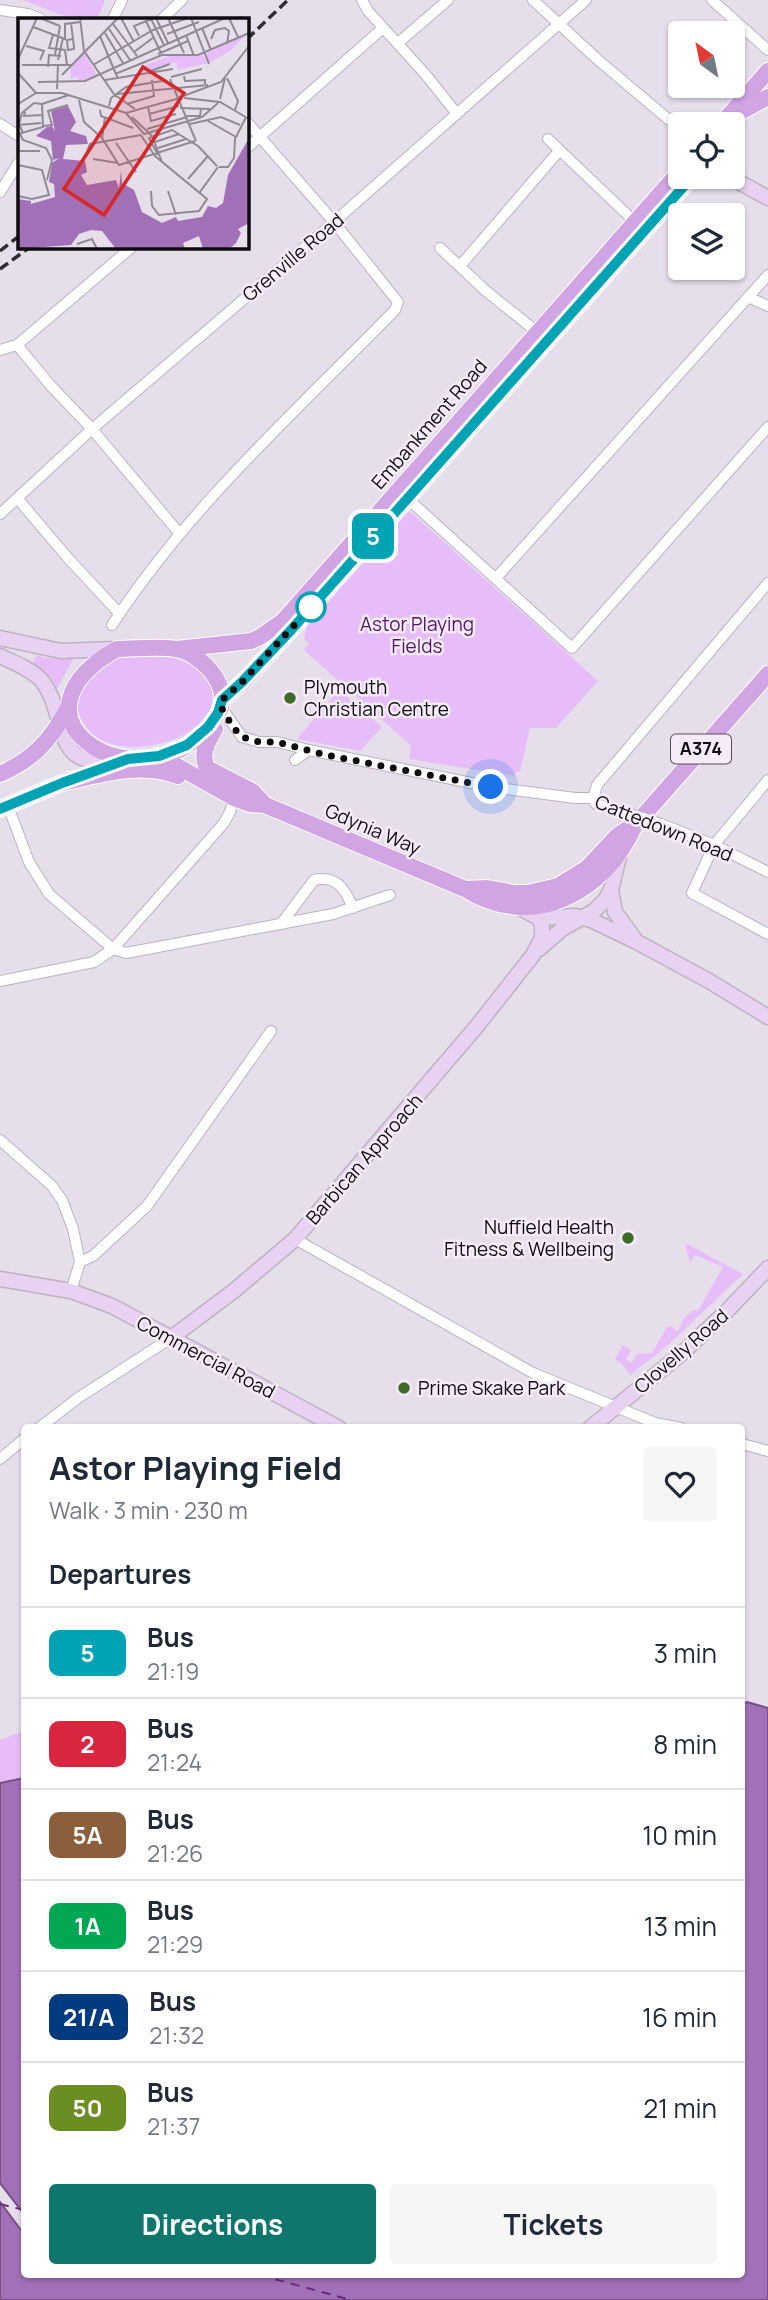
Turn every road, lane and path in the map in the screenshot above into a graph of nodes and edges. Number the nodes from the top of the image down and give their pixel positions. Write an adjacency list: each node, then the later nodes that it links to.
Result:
1 (122, 0): 10 (street)
2 (182, 0): 11 (street)
3 (362, 0): 13 (street)
4 (448, 0): 14 (street)
5 (533, 0): 12 (street)
6 (586, 0): 12 (street, Grenville Road)
7 (712, 0): 15 (street)
8 (0, 10): 9 (street)
9 (39, 18)
10 (113, 18)
11 (163, 18)
12 (560, 23): 20 (street, Grenville Road); 21 (street)
13 (383, 28): 14 (street); 25 (street)
14 (398, 43): 20 (street)
15 (768, 50)
16 (768, 71): 18 (main road)
17 (762, 101): 19 (main road)
18 (736, 112)
19 (745, 112)
20 (457, 114): 35 (street, Grenville Road)
21 (668, 119)
22 (248, 123): 25 (street)
23 (0, 124): 24 (street)
24 (18, 135)
25 (259, 138): 27 (street); 35 (street)
26 (548, 139): 28 (street)
27 (248, 147)
28 (559, 151): 36 (street); 39 (street)
29 (18, 164): 33 (street)
30 (668, 185): 36 (main road, Embankment Road)
31 (745, 187): 34 (street)
32 (681, 189): 48 (main road, Embankment Road)
33 (0, 192)
34 (768, 198)
35 (334, 222): 47 (street, Grenville Road); 51 (street)
36 (635, 222): 43 (main road, Embankment Road)
37 (131, 248): 44 (street)
38 (440, 248): 39 (street)
39 (460, 266): 43 (street)
40 (768, 275): 41 (street)
41 (748, 297): 42 (street); 52 (street)
42 (768, 306)
43 (537, 332): 58 (main road, Embankment Road)
44 (17, 345): 45 (street); 47 (street)
45 (0, 350)
46 (768, 427): 52 (street)
47 (92, 429): 49 (street, Grenville Road); 51 (street)
48 (407, 498): 52 (street); 61 (main road, Embankment Road)
49 (18, 499): 50 (street, Grenville Road); 54 (street)
50 (0, 514)
51 (179, 533): 54 (street)
52 (496, 578)
53 (768, 583): 73 (street)
54 (119, 613): 55 (street)
55 (111, 625)
56 (0, 638): 57 (street)
57 (117, 649): 58 (main road); 62 (main road)
58 (177, 649): 61 (main road)
59 (0, 656): 63 (street)
60 (768, 674): 76 (main road, Gdynia Way / A374)
61 (221, 707): 64 (street, Cattedown Road); 65 (main road); 74 (main road, Gdynia Way)
62 (68, 708): 63 (main road); 66 (main road)
63 (59, 725): 66 (street); 68 (main road)
64 (309, 750): 67 (street); 73 (street, Cattedown Road)
65 (159, 756): 66 (main road); 71 (main road, Gdynia Way)
66 (122, 758): 70 (main road)
67 (295, 760)
68 (0, 774)
69 (768, 780): 77 (street)
70 (62, 783): 71 (main road); 75 (main road)
71 (210, 786): 72 (main road, Gdynia Way)
72 (234, 798): 74 (main road, Gdynia Way); 90 (street)
73 (593, 798): 77 (street, Cattedown Road, bridge)
74 (265, 805): 80 (main road, Gdynia Way)
75 (4, 807): 90 (street)
76 (635, 825): 78 (main road, Gdynia Way / A374); 80 (main road, Gdynia Way / A374)
77 (714, 845): 79 (street, Cattedown Road); 88 (street)
78 (621, 852): 81 (street, Barbican Approach); 83 (main road, Gdynia Way / A374)
79 (768, 872)
80 (465, 890): 83 (main road, Gdynia Way / A374)
81 (611, 890): 86 (street, Barbican Approach); 89 (street)
82 (390, 895): 84 (street)
83 (519, 907): 85 (street)
84 (353, 908): 87 (street); 87 (street)
85 (539, 918): 86 (street); 91 (street, Barbican Approach)
86 (583, 918): 89 (street); 91 (street, Barbican Approach)
87 (281, 924): 90 (street)
88 (768, 933)
89 (637, 942): 93 (street)
90 (113, 949): 92 (street)
91 (533, 955): 96 (street, Barbican Approach)
92 (0, 981)
93 (768, 1017)
94 (271, 1031): 97 (street)
95 (0, 1140): 97 (street)
96 (295, 1239): 101 (street, Barbican Approach); 102 (street)
97 (80, 1262): 100 (street)
98 (768, 1268): 102 (street, Clovelly Road)
99 (0, 1279): 100 (street, Commercial Road)
100 (71, 1291): 101 (street, Commercial Road)
101 (171, 1338): 103 (street); 104 (street, Commercial Road)
102 (614, 1408): 105 (street, Clovelly Road); 106 (street)
103 (44, 1424)
104 (332, 1424)
105 (595, 1424)
106 (660, 1424)
107 (21, 1441): 110 (street)
108 (745, 1445): 109 (street)
109 (768, 1451)
110 (0, 1458)

